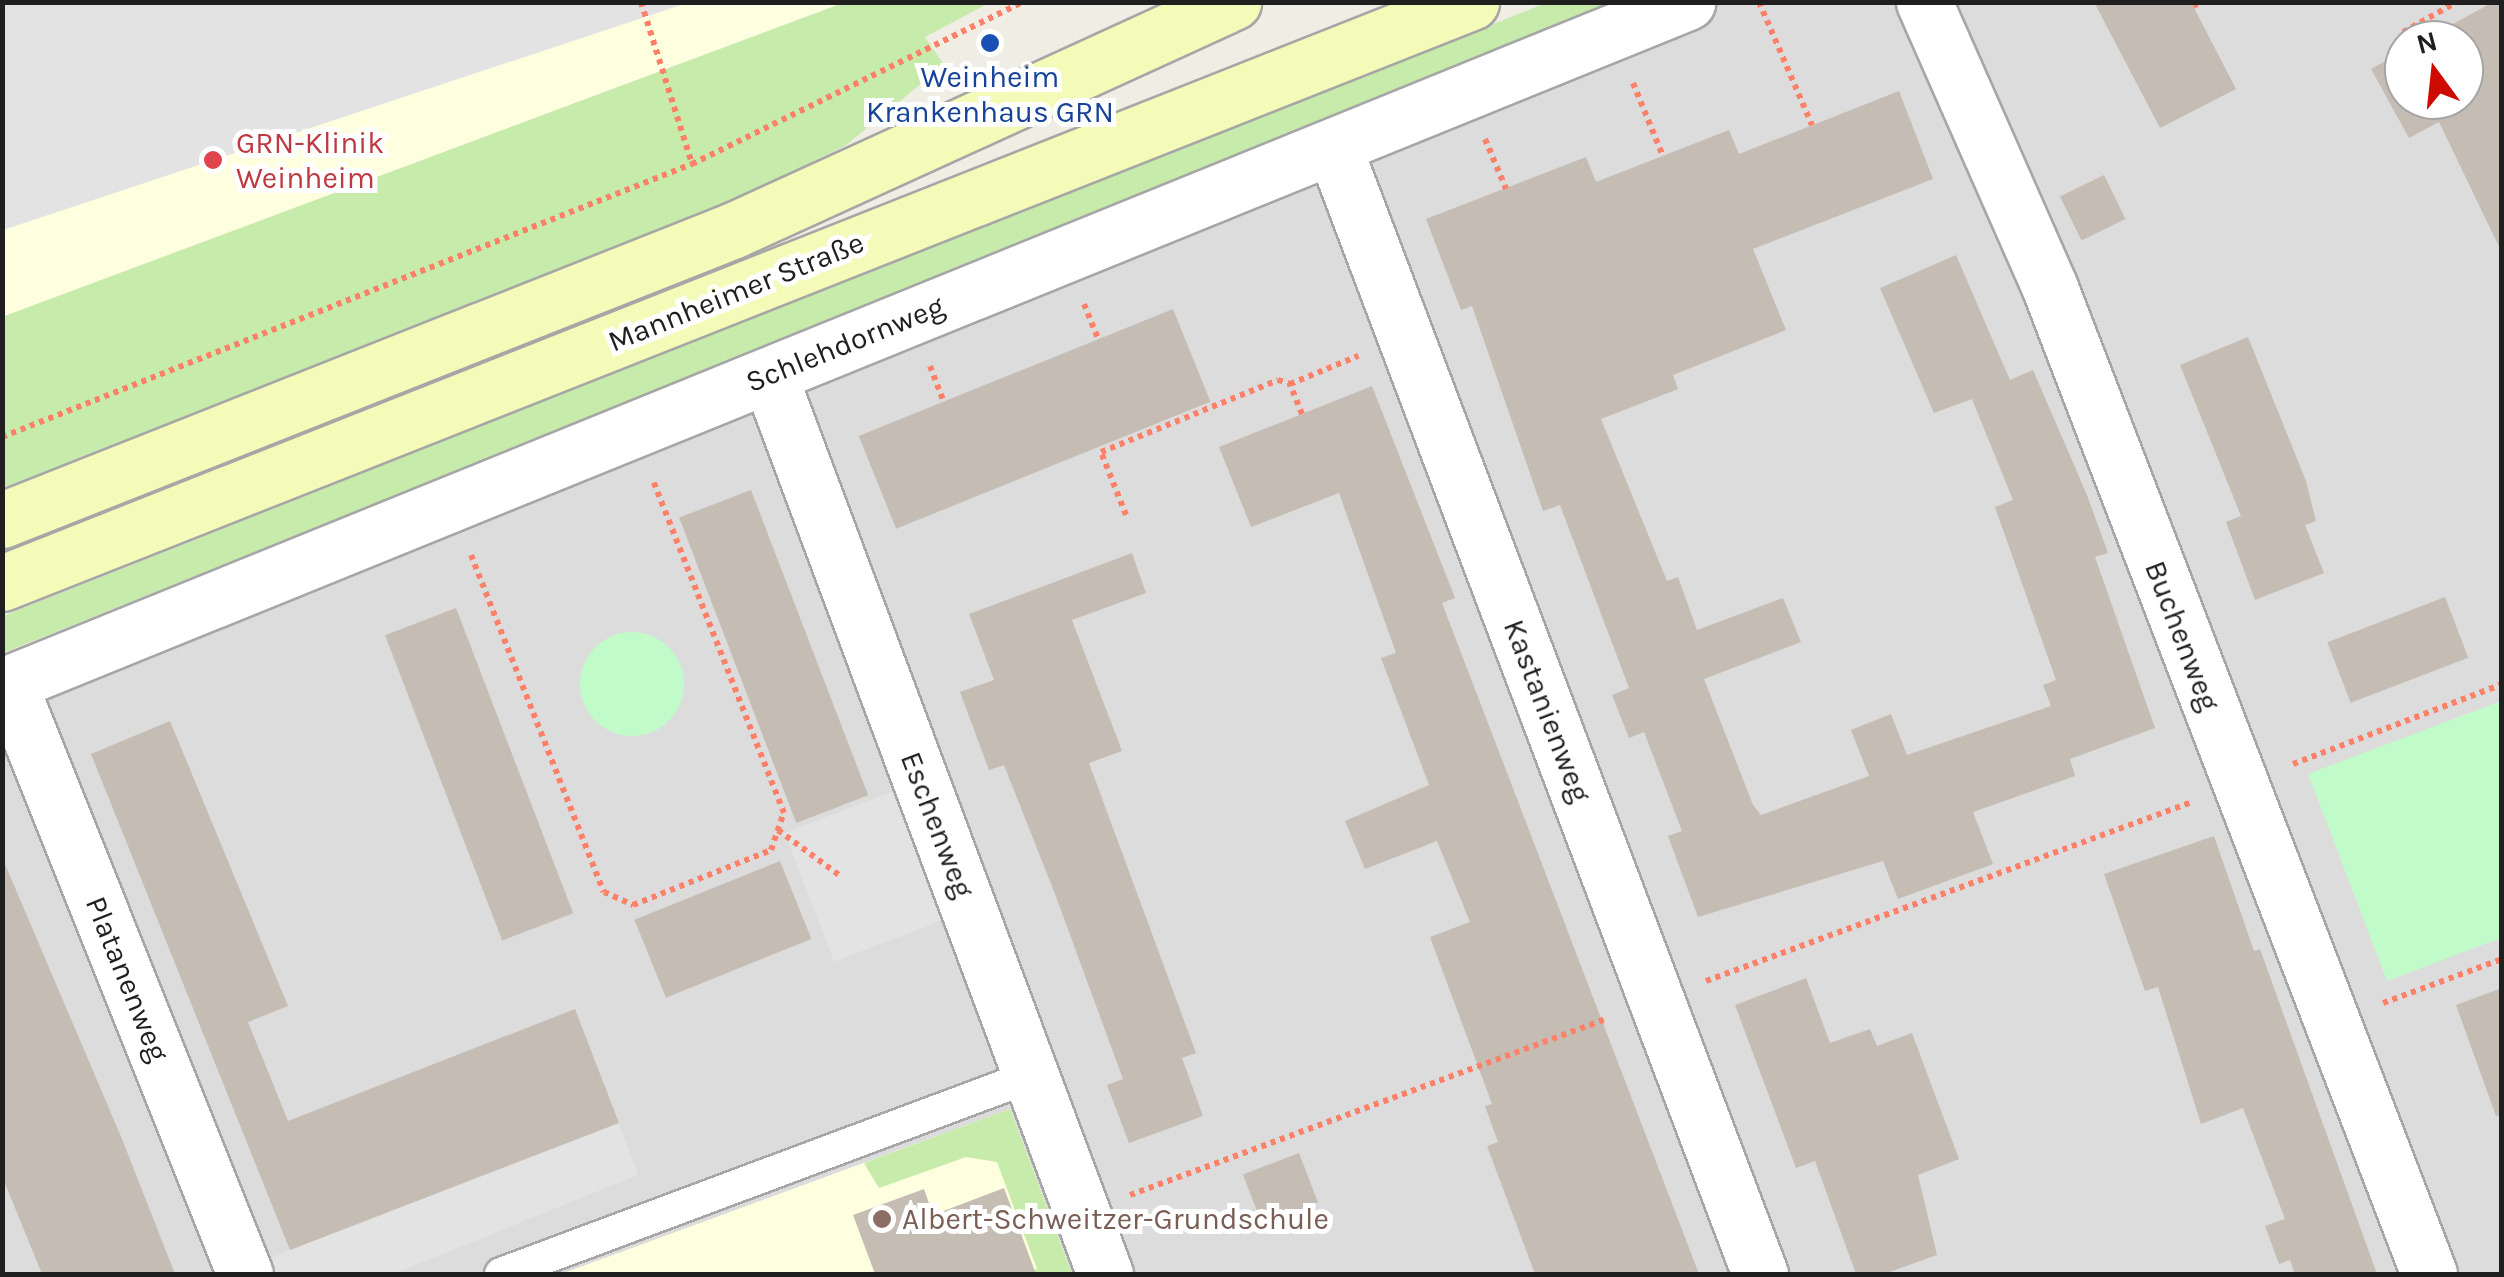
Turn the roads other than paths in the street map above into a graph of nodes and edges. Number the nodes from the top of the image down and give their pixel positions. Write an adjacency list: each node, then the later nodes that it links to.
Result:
1 (1233, 2): 7 (main road, Mannheimer Straße)
2 (1687, 2): 5 (street, Schlehdornweg)
3 (1924, 2): 15 (street, Buchenweg)
4 (1470, 3): 8 (main road, Mannheimer Straße)
5 (1334, 148): 6 (street, Schlehdornweg); 14 (street, Kastanienweg)
6 (769, 375): 9 (street, Schlehdornweg); 10 (street, Eschenweg)
7 (2, 520)
8 (2, 583)
9 (6, 685): 11 (street, Platanenweg)
10 (1030, 1076): 12 (lane); 13 (street, Eschenweg)
11 (245, 1274)
12 (500, 1274)
13 (1105, 1274)
14 (1760, 1274)
15 (2429, 1274)

